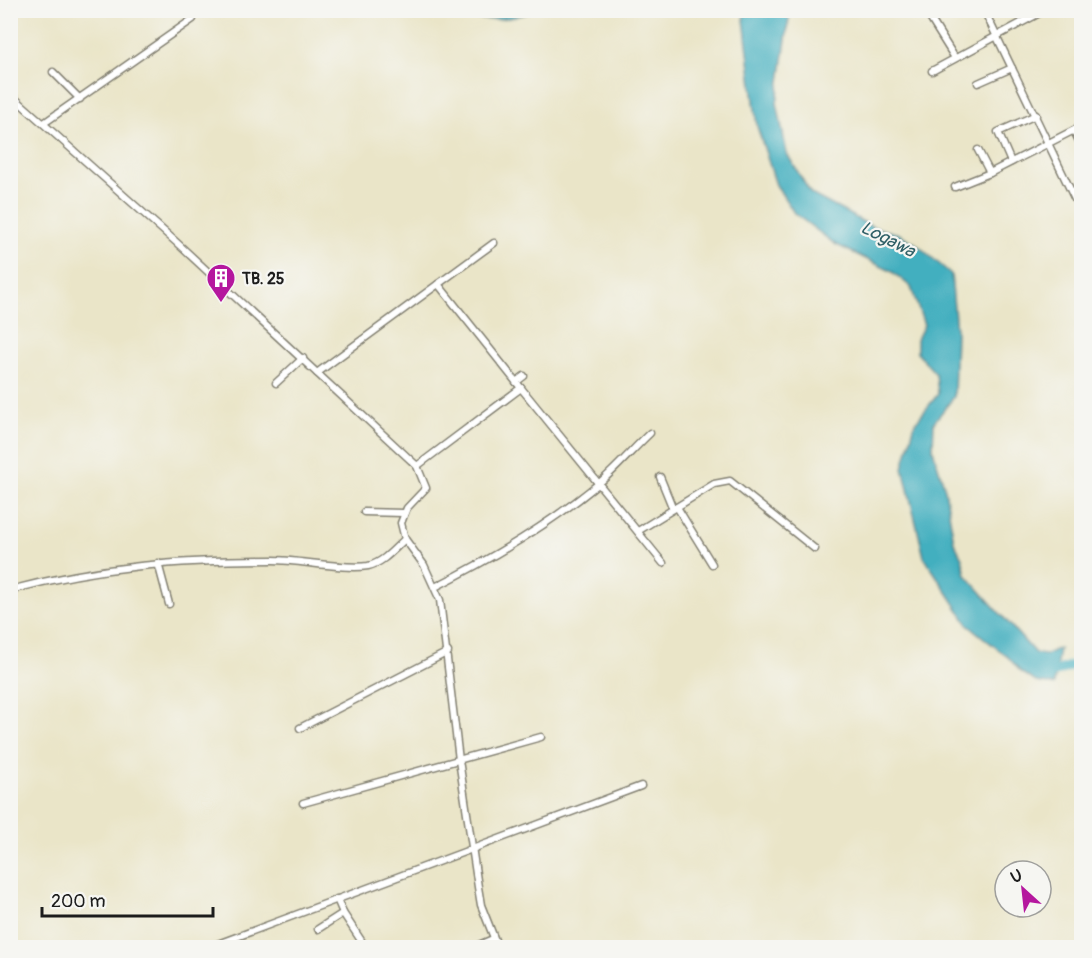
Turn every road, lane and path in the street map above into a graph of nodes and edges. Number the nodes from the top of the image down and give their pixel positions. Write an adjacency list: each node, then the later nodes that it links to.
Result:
1 (192, 10): 12 (street)
2 (924, 10): 6 (street)
3 (984, 10): 5 (street)
4 (1045, 10): 5 (street)
5 (996, 36): 6 (street); 7 (street)
6 (955, 58): 8 (street)
7 (1012, 68): 10 (street); 13 (street)
8 (932, 71)
9 (53, 72): 12 (street)
10 (978, 83)
11 (10, 94): 14 (street)
12 (80, 99): 14 (street)
13 (1036, 115): 17 (street); 20 (street)
14 (44, 123): 27 (street)
15 (1082, 126): 16 (street)
16 (1074, 130): 17 (street); 18 (street)
17 (1049, 143): 20 (street); 23 (street)
18 (1082, 147)
19 (978, 150): 21 (street)
20 (1011, 162): 21 (street)
21 (990, 172): 22 (street)
22 (955, 187)
23 (1079, 201): 24 (street)
24 (1082, 214)
25 (494, 243): 26 (street)
26 (438, 284): 28 (street); 30 (street)
27 (303, 358): 28 (street); 31 (street)
28 (317, 373): 34 (street)
29 (524, 376): 30 (street)
30 (516, 382): 32 (street)
31 (276, 383)
32 (521, 388): 34 (street); 36 (street)
33 (650, 433): 36 (street)
34 (417, 465): 39 (street)
35 (660, 477): 37 (street)
36 (599, 483): 40 (street); 46 (street)
37 (675, 508): 40 (street); 42 (street); 45 (street)
38 (364, 512): 39 (street)
39 (403, 513): 41 (street)
40 (638, 531): 44 (street)
41 (405, 539): 43 (street); 46 (street)
42 (815, 549)
43 (158, 563): 47 (street); 48 (street)
44 (663, 563)
45 (712, 564)
46 (435, 587): 49 (street)
47 (10, 590)
48 (169, 604)
49 (448, 652): 50 (street); 52 (street)
50 (300, 728)
51 (541, 737): 52 (street)
52 (459, 760): 54 (street); 55 (street)
53 (641, 786): 55 (street)
54 (303, 803)
55 (472, 850): 56 (street); 59 (street)
56 (337, 899): 57 (street); 60 (street)
57 (343, 913): 58 (street); 61 (street)
58 (318, 929)
59 (493, 939): 62 (street); 63 (street)
60 (207, 948)
61 (366, 948)
62 (472, 948)
63 (498, 948)

